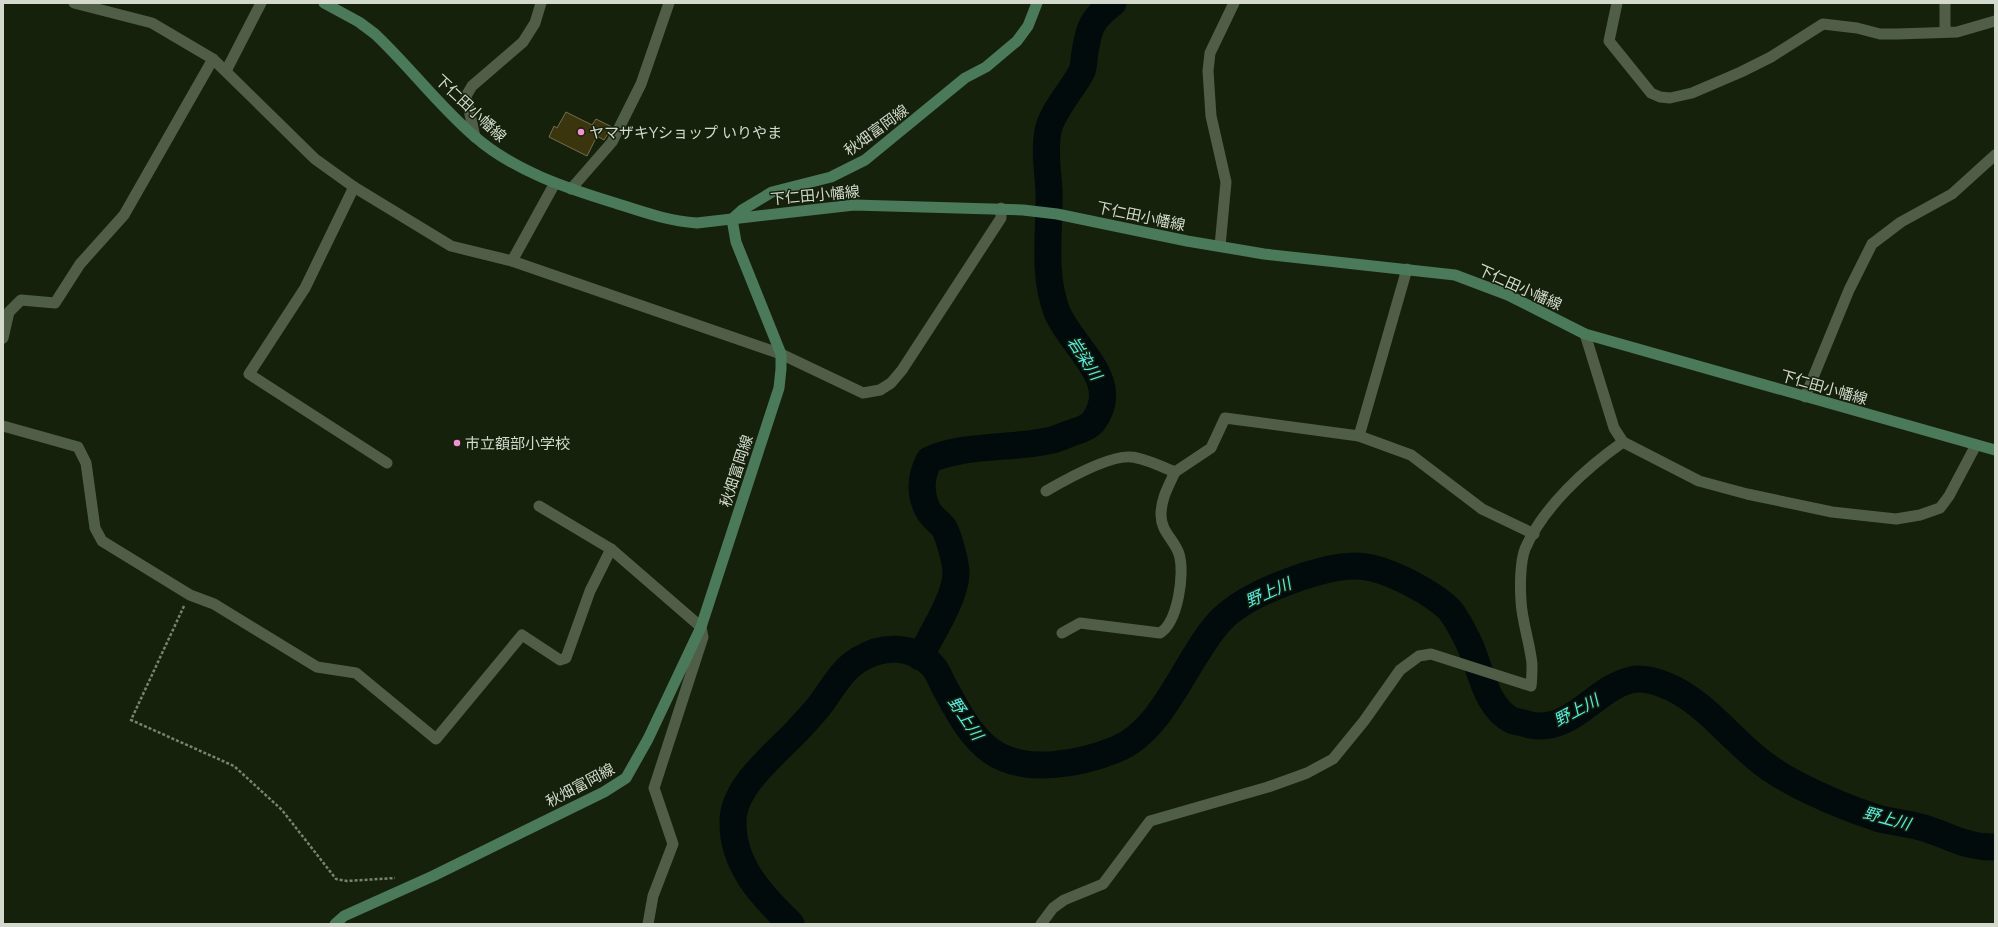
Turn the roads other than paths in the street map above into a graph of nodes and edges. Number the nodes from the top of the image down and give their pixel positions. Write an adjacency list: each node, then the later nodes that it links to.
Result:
1 (74, 3): 12 (street)
2 (261, 3): 13 (street)
3 (324, 3): 14 (main road, 下仁田小幡線)
4 (541, 3): 14 (street)
5 (669, 3): 18 (street)
6 (1037, 3): 20 (main road, 秋畑富岡線)
7 (1234, 3): 21 (street)
8 (1616, 3): 11 (street)
9 (1945, 3): 11 (street)
10 (1995, 21): 11 (street)
11 (1945, 32)
12 (213, 59): 13 (street); 24 (street)
13 (226, 71): 17 (street)
14 (475, 136): 16 (main road, 下仁田小幡線)
15 (1995, 155): 28 (street)
16 (555, 182): 18 (main road, 下仁田小幡線); 22 (street)
17 (354, 187): 22 (street); 34 (street)
18 (571, 189): 20 (main road, 下仁田小幡線)
19 (1002, 208): 20 (main road, 下仁田小幡線); 21 (main road, 下仁田小幡線); 27 (street)
20 (732, 220): 27 (main road, 秋畑富岡線)
21 (1220, 246): 23 (main road, 下仁田小幡線)
22 (512, 261): 27 (street)
23 (1407, 269): 25 (main road, 下仁田小幡線); 30 (street)
24 (6, 311): 26 (street)
25 (1585, 334): 28 (main road, 下仁田小幡線); 31 (street)
26 (3, 338)
27 (781, 354): 40 (main road, 秋畑富岡線)
28 (1805, 397): 32 (main road, 下仁田小幡線)
29 (3, 426): 39 (street)
30 (1359, 436): 35 (street); 38 (street)
31 (1623, 442): 32 (street); 38 (street)
32 (1976, 445): 33 (main road, 下仁田小幡線)
33 (1995, 450)
34 (387, 463)
35 (1175, 472): 36 (street); 41 (street)
36 (1046, 491)
37 (539, 506): 39 (street)
38 (1534, 534): 44 (street)
39 (611, 549): 40 (street)
40 (701, 627): 42 (main road, 秋畑富岡線); 43 (street)
41 (1062, 633)
42 (336, 924)
43 (648, 924)
44 (1041, 924)

